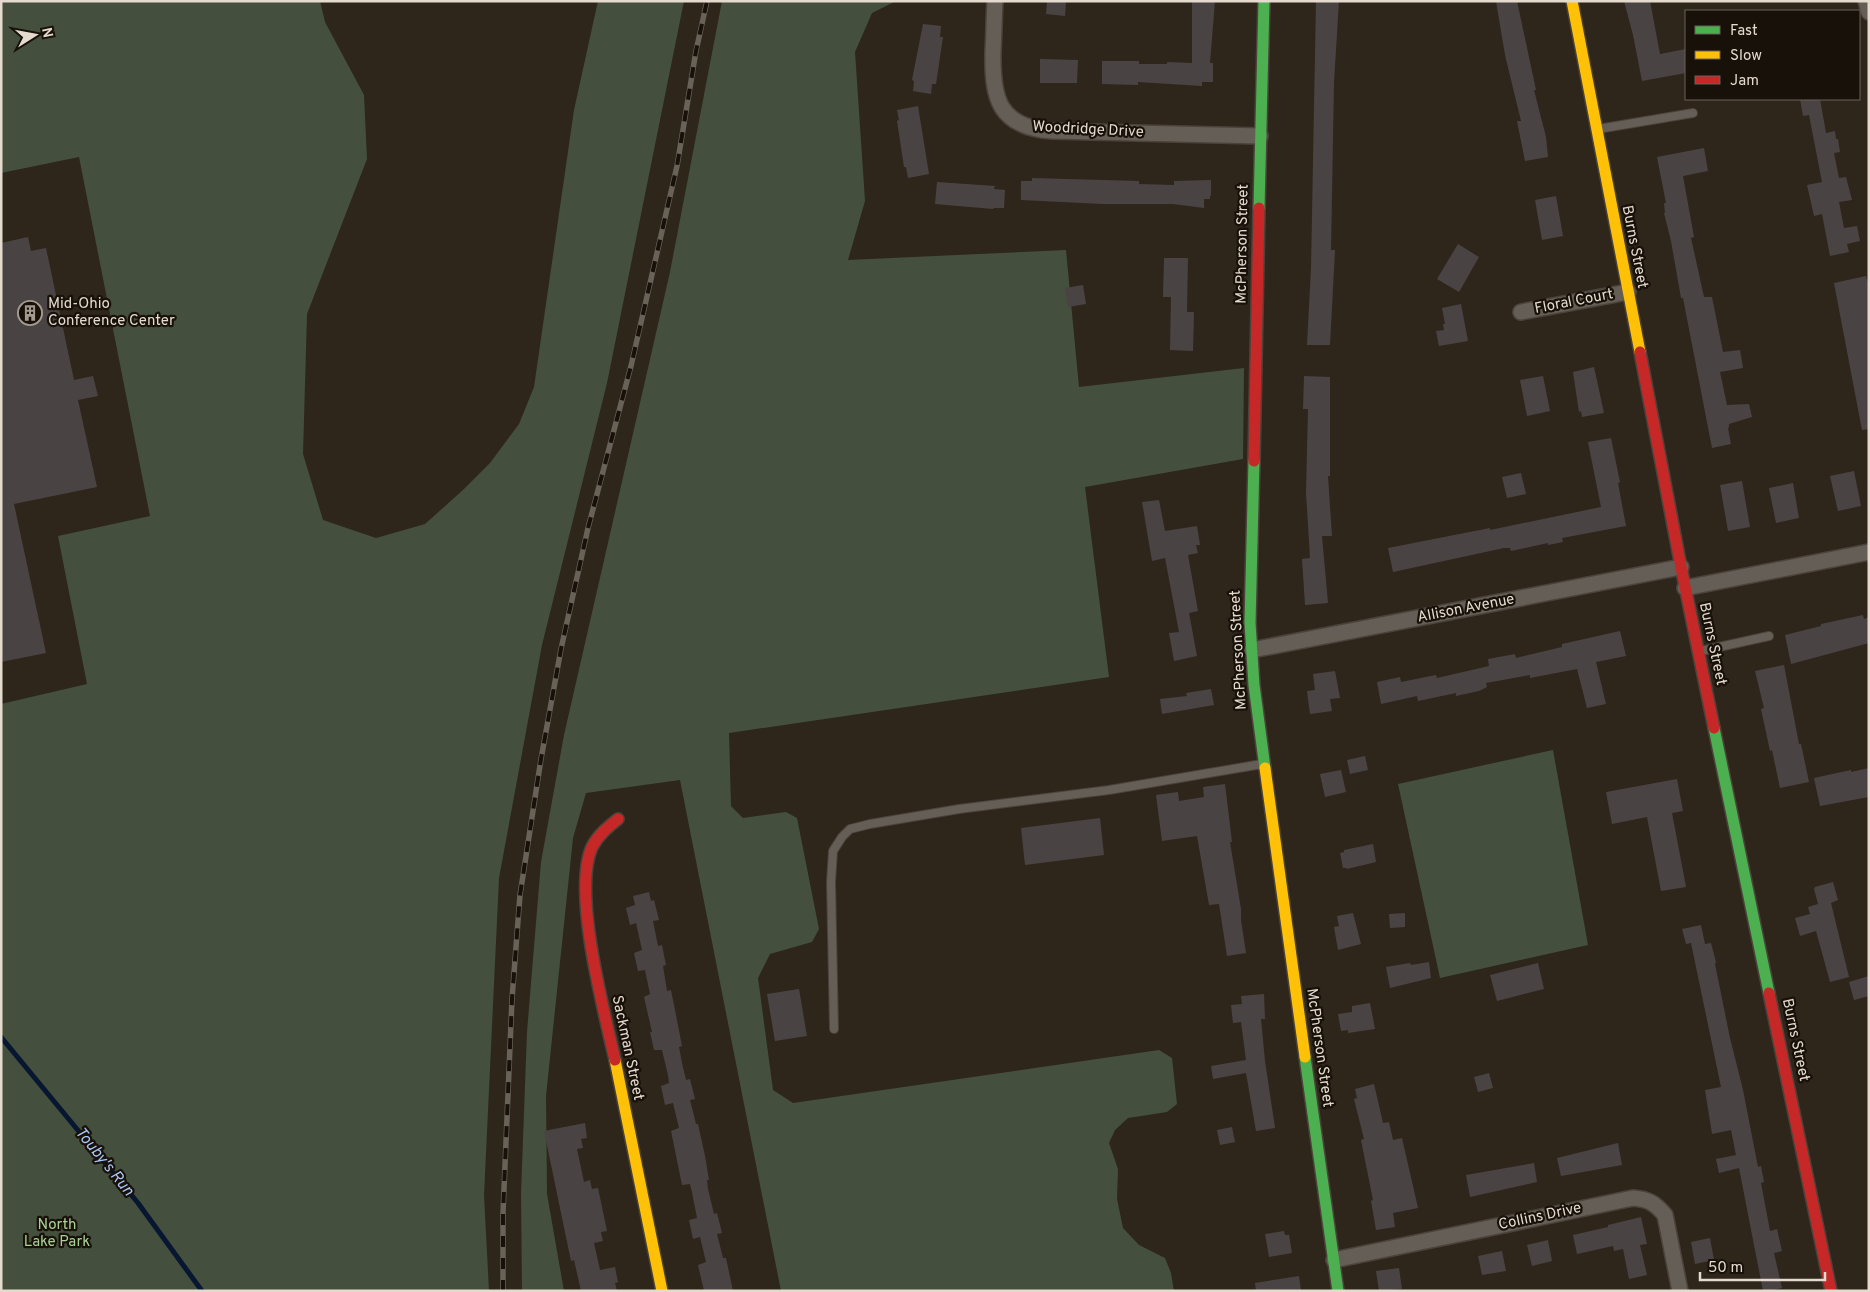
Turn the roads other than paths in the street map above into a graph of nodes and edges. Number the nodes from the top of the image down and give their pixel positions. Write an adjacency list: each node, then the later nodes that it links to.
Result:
1 (995, 1): 8 (street, Woodridge Drive)
2 (1264, 1): 8 (street, McPherson Street)
3 (1572, 1): 7 (street, Burns Street)
4 (1866, 1): 5 (street)
5 (1869, 12)
6 (1692, 113): 7 (lane)
7 (1596, 129): 9 (street, Burns Street)
8 (1260, 136): 15 (street, McPherson Street)
9 (1628, 292): 10 (street, Floral Court); 12 (street, Burns Street)
10 (1521, 312)
11 (1869, 552): 13 (street)
12 (1681, 567): 13 (street, Burns Street); 15 (street, Allison Avenue)
13 (1685, 588): 16 (street, Burns Street)
14 (1769, 636): 16 (lane)
15 (1252, 650): 17 (street, McPherson Street)
16 (1699, 652): 24 (street, Burns Street)
17 (1264, 764): 19 (lane); 20 (street, McPherson Street)
18 (618, 819): 21 (street, Sackman Street)
19 (834, 1029)
20 (1334, 1260): 22 (street, McPherson Street); 23 (street, Collins Drive)
21 (662, 1291)
22 (1338, 1291)
23 (1680, 1291)
24 (1831, 1291)

